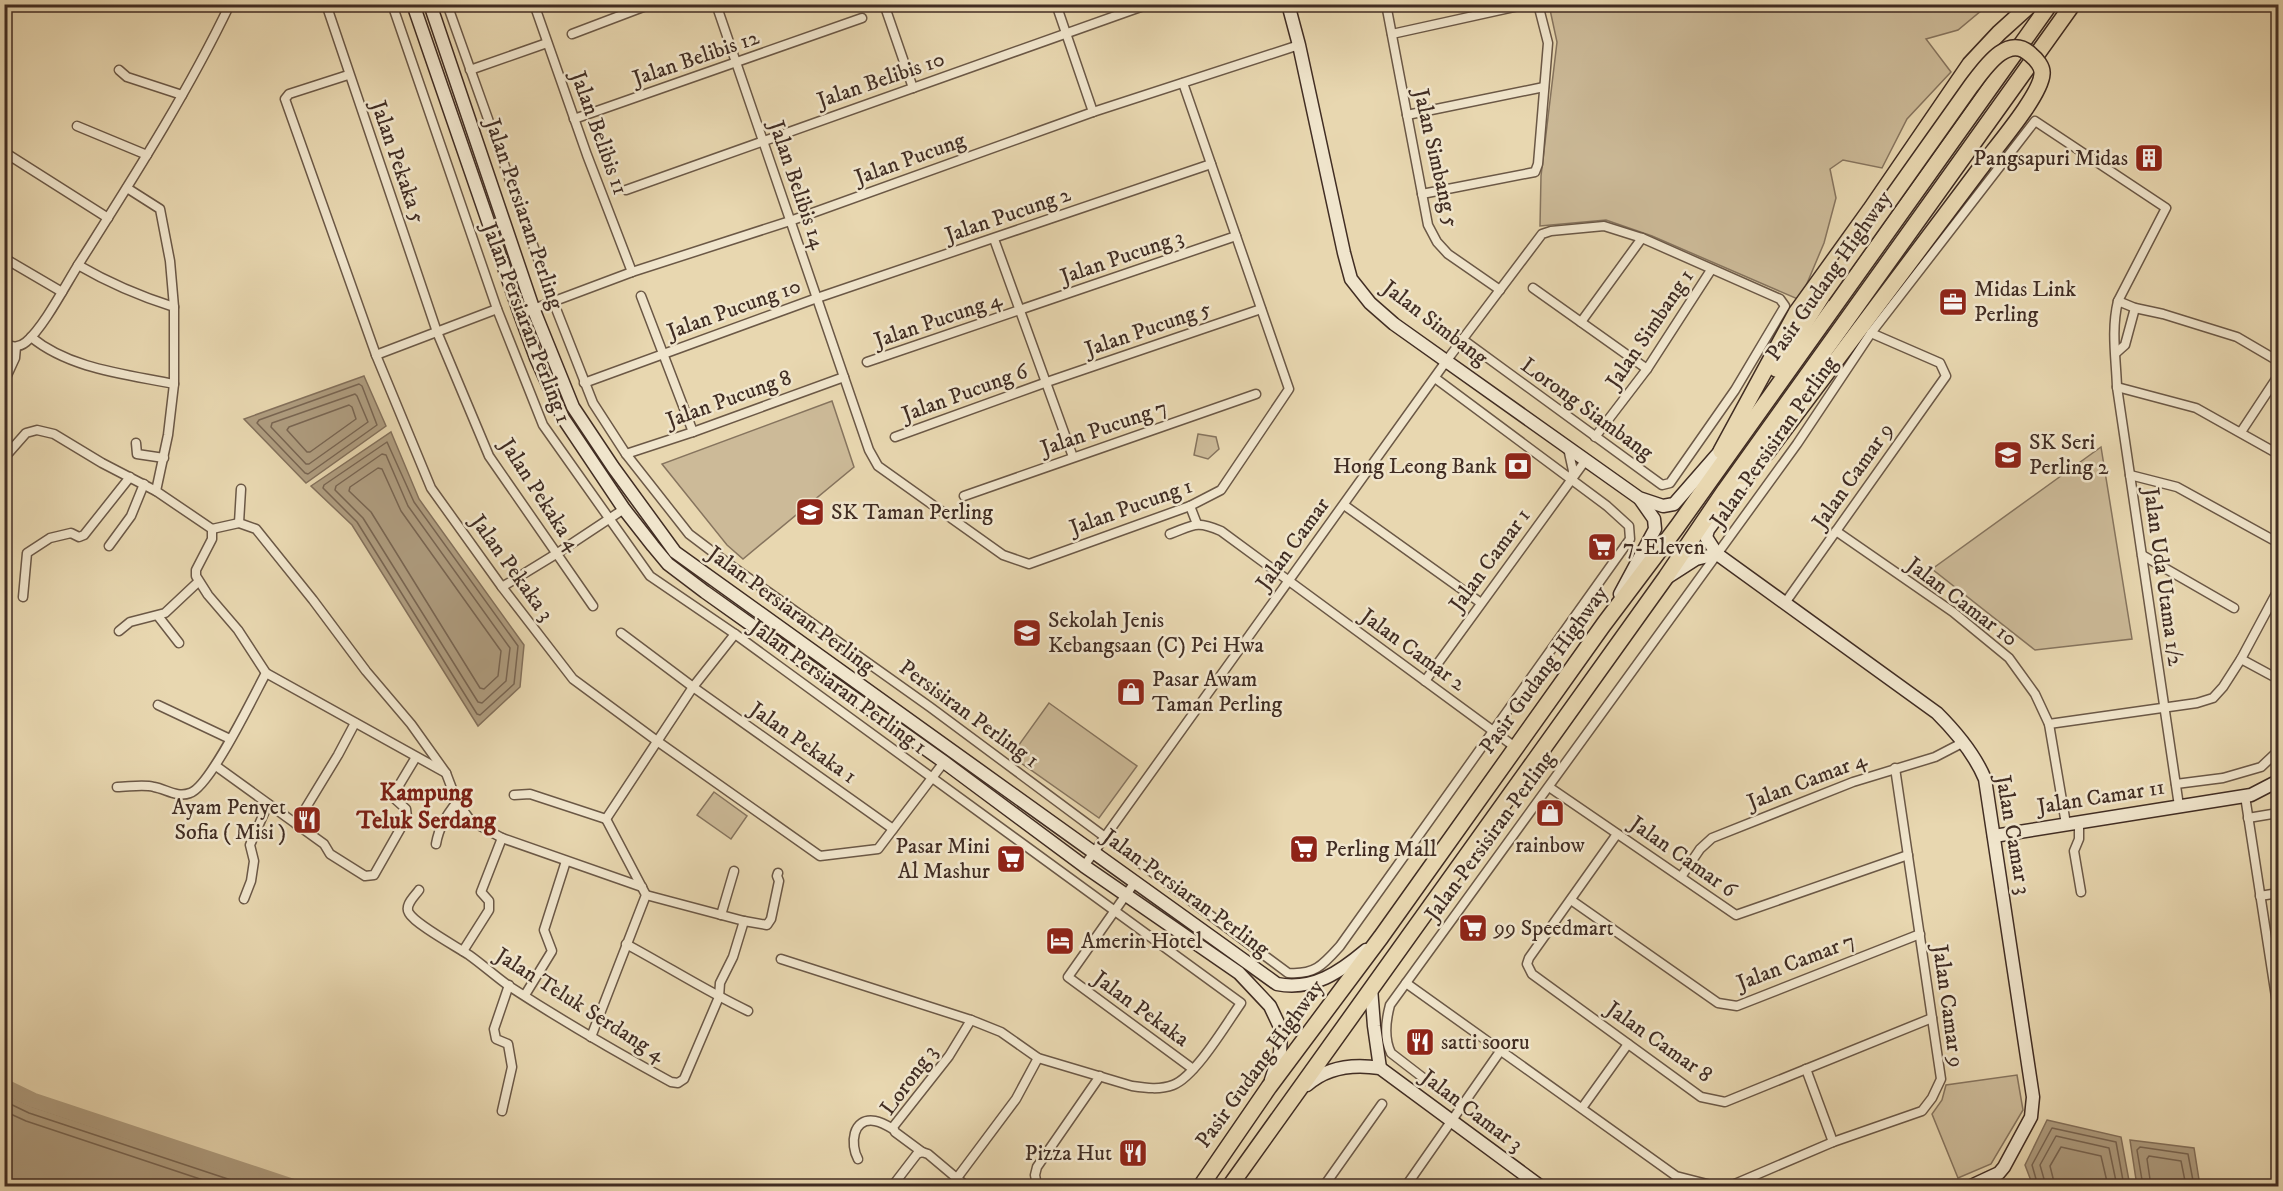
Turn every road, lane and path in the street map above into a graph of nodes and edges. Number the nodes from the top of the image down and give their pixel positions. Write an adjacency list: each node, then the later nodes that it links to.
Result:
1 (230, 4): 33 (street)
2 (326, 4): 29 (street, Jalan Pekaka 5)
3 (392, 4): 63 (street, Jalan Persiaran Perling 1)
4 (413, 4): 67 (main road, Jalan Persiaran Perling)
5 (429, 4): 64 (main road, Jalan Persiaran Perling)
6 (447, 4): 28 (street, Jalan Persiaran Perling 1)
7 (534, 4): 24 (street, Jalan Belibis 11)
8 (651, 4): 21 (street)
9 (716, 4): 26 (street, Jalan Belibis 14)
10 (884, 4): 32 (street)
11 (1056, 4): 22 (street)
12 (1149, 4): 22 (street, Jalan Belibis 10)
13 (1288, 4): 25 (main road, Jalan Simbang)
14 (1386, 4): 23 (street, Jalan Simbang 5)
15 (1528, 4): 23 (street)
16 (1538, 4): 31 (street)
17 (2031, 4): 91 (highway)
18 (2050, 4): 122 (highway, Pasir Gudang Highway)
19 (2073, 4): 112 (highway, Pasir Gudang Highway)
20 (862, 18): 26 (street, Jalan Belibis 12)
21 (572, 34)
22 (1066, 34): 32 (street, Jalan Belibis 10); 34 (street)
23 (1392, 34): 35 (street, Jalan Simbang 5)
24 (547, 43): 28 (street); 36 (street, Jalan Belibis 11)
25 (1299, 45): 30 (street, Jalan Pucung); 78 (main road, Jalan Simbang)
26 (736, 64): 36 (street, Jalan Belibis 12); 38 (street, Jalan Belibis 14)
27 (119, 70): 33 (street)
28 (470, 70): 59 (street, Jalan Persiaran Perling 1)
29 (348, 75): 69 (street, Jalan Pekaka 5); 77 (street, Jalan Pekaka 3)
30 (1183, 83): 34 (street, Jalan Pucung); 41 (street, Jalan Pucung 1)
31 (1544, 87): 35 (street); 44 (street)
32 (913, 88): 38 (street, Jalan Belibis 10)
33 (182, 95): 40 (street)
34 (1093, 112): 46 (street, Jalan Pucung)
35 (1407, 115): 44 (street, Jalan Simbang 5)
36 (574, 120): 53 (street, Jalan Belibis 11)
37 (77, 126): 40 (street)
38 (763, 141): 43 (street, Jalan Belibis 10); 46 (street, Jalan Belibis 14)
39 (4, 152): 45 (street)
40 (147, 155): 42 (street)
41 (1211, 164): 47 (street, Jalan Pucung 1); 49 (street, Jalan Pucung 2)
42 (127, 188): 45 (street); 61 (street)
43 (626, 190)
44 (1422, 194): 55 (street, Jalan Simbang 5)
45 (108, 218): 51 (street)
46 (790, 220): 53 (street, Jalan Pucung); 58 (street, Jalan Belibis 14)
47 (1236, 236): 65 (street, Jalan Pucung 1); 66 (street, Jalan Pucung 3)
48 (1642, 238): 52 (street); 55 (street, Jalan Camar); 68 (street)
49 (994, 239): 58 (street, Jalan Pucung 2); 66 (street)
50 (4, 258): 56 (street)
51 (78, 265): 56 (street); 61 (street)
52 (1712, 270): 81 (street, Jalan Simbang 1); 95 (street, Lorong Siambang)
53 (632, 272): 59 (street, Jalan Pucung)
54 (1533, 288): 68 (street)
55 (1500, 290): 72 (street, Jalan Camar)
56 (62, 292): 71 (street)
57 (641, 296): 76 (street)
58 (817, 298): 76 (street, Jalan Pucung 10); 83 (street, Jalan Belibis 14)
59 (553, 301): 64 (street, Jalan Pucung); 87 (street, Jalan Persiaran Perling 1)
60 (2118, 301): 62 (street); 70 (street, Jalan Persisiran Perling); 75 (street, Jalan Uda Utama 1/2)
61 (174, 307): 88 (street)
62 (2135, 308): 75 (street); 79 (street)
63 (497, 309): 69 (street); 119 (street, Jalan Persiaran Perling 1)
64 (533, 309): 67 (street, Jalan Pucung); 188 (main road, Jalan Persiaran Perling)
65 (1262, 309): 86 (street, Jalan Pucung 5); 117 (street, Jalan Pucung 1)
66 (1020, 311): 80 (street, Jalan Pucung 4); 86 (street)
67 (520, 314): 118 (main road, Jalan Persiaran Perling)
68 (1581, 322): 81 (street)
69 (437, 332): 77 (street); 128 (street, Jalan Pekaka 4)
70 (1871, 333): 124 (street, Jalan Camar 9); 129 (street, Jalan Persisiran Perling)
71 (31, 337): 74 (street); 88 (street)
72 (1462, 339): 78 (street, Jalan Camar); 95 (street, Lorong Siambang)
73 (4, 344): 74 (street)
74 (16, 347): 85 (street)
75 (2116, 353): 89 (street, Jalan Uda Utama 1/2)
76 (663, 354): 87 (street, Jalan Pucung 10); 92 (street)
77 (376, 355): 134 (street, Jalan Pekaka 3)
78 (1447, 360): 84 (street, Jalan Camar); 97 (main road, Jalan Simbang)
79 (2278, 361)
80 (867, 362)
81 (1647, 369): 95 (street, Jalan Simbang 1)
82 (2278, 376): 93 (street)
83 (844, 377): 92 (street, Jalan Pucung 8); 117 (street, Jalan Pucung 1)
84 (1434, 378): 109 (street); 116 (street, Jalan Camar)
85 (4, 382)
86 (1047, 382): 94 (street, Jalan Pucung 6); 101 (street)
87 (584, 383): 99 (street, Jalan Persiaran Perling 1)
88 (174, 384): 103 (street)
89 (2117, 387): 93 (street); 107 (street, Jalan Uda Utama 1/2)
90 (1256, 394): 101 (street, Jalan Pucung 7)
91 (1747, 407): 98 (highway); 106 (highway, bridge)
92 (693, 432): 99 (street, Jalan Pucung 8)
93 (2241, 432): 100 (street)
94 (895, 437)
95 (1595, 437)
96 (136, 442): 103 (street)
97 (1568, 448): 104 (main road, Jalan Simbang); 109 (street)
98 (1722, 449): 115 (main road); 122 (highway)
99 (626, 454): 185 (street, Persisiran Perling 1)
100 (2278, 454)
101 (1073, 457): 114 (street, Jalan Pucung 7)
102 (4, 458): 108 (street)
103 (164, 458): 113 (street)
104 (1585, 461): 105 (main road, Jalan Simbang); 109 (street, Jalan Camar 1)
105 (1598, 470): 109 (street); 115 (main road, Jalan Simbang)
106 (1749, 474): 112 (highway); 129 (main road)
107 (2130, 475): 126 (street); 130 (street, Jalan Uda Utama 1/2)
108 (130, 477): 110 (street); 136 (street)
109 (1572, 479): 137 (street, Jalan Camar 1); 156 (street, Persisiran Perling 1)
110 (144, 484): 113 (street); 127 (street)
111 (242, 489): 120 (street)
112 (1725, 490): 131 (highway, Pasir Gudang Highway)
113 (156, 491): 123 (street)
114 (964, 496)
115 (1639, 498): 142 (main road)
116 (1344, 505): 133 (street, Jalan Camar); 137 (street)
117 (1190, 506): 121 (street)
118 (624, 509): 119 (street); 163 (main road, Jalan Persiaran Perling)
119 (608, 518): 128 (street); 145 (street, Jalan Persiaran Perling 1)
120 (239, 523): 123 (street); 166 (street)
121 (1197, 524): 125 (street); 133 (street, Jalan Camar 2)
122 (1677, 527): 142 (highway, Pasir Gudang Highway)
123 (212, 529): 132 (street)
124 (1836, 531): 138 (street, Jalan Camar 9); 155 (street, Jalan Camar 10)
125 (1170, 534)
126 (2275, 542)
127 (109, 546)
128 (556, 554): 134 (street); 139 (street, Jalan Pekaka 4)
129 (1718, 554): 131 (main road); 138 (main road, Jalan Camar 3); 171 (street, Jalan Persisiran Perling)
130 (2142, 555): 140 (street); 153 (street, Jalan Uda Utama 1/2)
131 (1666, 577): 214 (highway, Pasir Gudang Highway)
132 (198, 582): 141 (street); 148 (street)
133 (1289, 582): 150 (street, Jalan Camar 2); 185 (street, Jalan Camar)
134 (502, 586): 158 (street, Jalan Pekaka 3)
135 (2278, 590): 147 (street)
136 (23, 597)
137 (1481, 603): 150 (street, Jalan Camar 1)
138 (1785, 603): 159 (main road, Jalan Camar 3)
139 (593, 606)
140 (2234, 608)
141 (158, 616): 143 (street); 146 (street)
142 (1604, 624): 160 (highway, Pasir Gudang Highway)
143 (119, 631)
144 (621, 633): 151 (street, Jalan Pekaka 1)
145 (735, 634): 151 (street); 167 (street, Jalan Persiaran Perling 1)
146 (178, 643)
147 (2241, 659): 149 (street); 153 (street)
148 (266, 673): 154 (street); 157 (street)
149 (2278, 679)
150 (1425, 681): 156 (street, Jalan Camar 2)
151 (693, 687): 158 (street); 182 (street, Jalan Pekaka 1)
152 (158, 705): 157 (street)
153 (2165, 707): 155 (street); 169 (street, Jalan Uda Utama 1/2)
154 (355, 723): 162 (street); 181 (street)
155 (2049, 724): 180 (street, Jalan Camar 10)
156 (1492, 731): 160 (street, Jalan Camar 2); 185 (street, Persisiran Perling 1)
157 (230, 739): 164 (street)
158 (657, 741): 179 (street); 182 (street, Jalan Pekaka 3)
159 (1962, 743): 165 (street, Jalan Camar 4); 184 (main road, Jalan Camar 3)
160 (1515, 747): 208 (highway, Pasir Gudang Highway)
161 (2278, 751): 169 (street)
162 (416, 757): 166 (street); 181 (street)
163 (944, 762): 167 (street, Jalan Pekaka 3); 191 (main road, Jalan Persiaran Perling)
164 (216, 766): 170 (street); 175 (street)
165 (1895, 768): 189 (street, Jalan Camar 9); 194 (street, Jalan Camar 4)
166 (446, 773): 174 (street)
167 (931, 779): 182 (street, Jalan Pekaka 3); 204 (street)
168 (2278, 781): 173 (main road, Jalan Camar 11)
169 (2176, 784): 176 (street, Jalan Uda Utama 1/2)
170 (117, 787)
171 (1549, 787): 183 (street, Jalan Camar 6); 212 (street, Jalan Persisiran Perling)
172 (514, 795): 179 (street)
173 (2245, 796): 176 (main road, Jalan Camar 11); 178 (street)
174 (458, 802): 186 (street); 187 (street)
175 (268, 804): 181 (street); 202 (street)
176 (2180, 806): 180 (main road, Jalan Camar 11)
177 (2278, 813): 178 (street)
178 (2248, 818): 201 (street)
179 (606, 819): 197 (street)
180 (2073, 823): 184 (main road, Jalan Camar 11); 198 (street, Jalan Camar 10)
181 (296, 824)
182 (893, 829)
183 (1617, 834): 194 (street, Jalan Camar 6); 203 (street, Jalan Camar 8)
184 (1994, 836): 251 (main road, Jalan Camar 3)
185 (1106, 837): 188 (street, Jalan Camar)
186 (502, 838): 190 (street); 210 (street)
187 (436, 844)
188 (1094, 852): 191 (street, Jalan Camar); 195 (main road, Jalan Persiaran Perling)
189 (1908, 855): 194 (street, Jalan Camar 6); 207 (street, Jalan Camar 9)
190 (566, 861): 197 (street); 215 (street)
191 (1084, 866): 200 (main road, Jalan Persiaran Perling)
192 (734, 871): 205 (street)
193 (778, 873): 206 (street)
194 (1681, 877)
195 (1135, 882): 200 (street); 208 (main road, Jalan Persiaran Perling)
196 (419, 890): 210 (street, Jalan Teluk Serdang 4)
197 (644, 891): 205 (street); 209 (street)
198 (2081, 892)
199 (2278, 893): 201 (street)
200 (1126, 895): 204 (street); 229 (main road, Jalan Persiaran Perling)
201 (2260, 896): 217 (street)
202 (244, 898)
203 (1571, 900): 207 (street, Jalan Camar 7); 222 (street, Jalan Camar 8)
204 (1115, 911): 226 (street, Jalan Pekaka); 226 (street)
205 (721, 915): 206 (street)
206 (744, 921): 216 (street)
207 (1920, 934): 219 (street, Jalan Camar 9)
208 (1381, 937): 229 (highway, Pasir Gudang Highway)
209 (626, 944): 216 (street); 221 (street)
210 (463, 951): 213 (street, Jalan Teluk Serdang 4)
211 (781, 959): 220 (street)
212 (1406, 983): 223 (street); 232 (street, Jalan Persisiran Perling)
213 (509, 986): 215 (street, Jalan Teluk Serdang 4); 234 (street)
214 (1371, 988): 225 (main road); 230 (highway, Pasir Gudang Highway)
215 (525, 995): 221 (street, Jalan Teluk Serdang 4)
216 (719, 997): 218 (street); 221 (street, Jalan Teluk Serdang 4)
217 (2278, 1010)
218 (748, 1011)
219 (1932, 1018): 227 (street, Jalan Camar 8); 237 (street, Jalan Camar 9)
220 (971, 1020): 224 (street); 236 (street, Lorong 3)
221 (591, 1037)
222 (1628, 1044): 227 (street, Jalan Camar 8); 233 (street)
223 (1501, 1050): 232 (street); 233 (street)
224 (1038, 1058): 228 (street); 240 (street)
225 (1380, 1068): 230 (main road); 235 (main road, Jalan Camar 3)
226 (1193, 1070): 228 (street)
227 (1806, 1070): 237 (street)
228 (1100, 1076): 243 (street)
229 (1269, 1087): 244 (highway, Pasir Gudang Highway)
230 (1292, 1098): 245 (highway, Pasir Gudang Highway)
231 (1382, 1104): 246 (street)
232 (1461, 1107): 235 (street)
233 (1582, 1108): 249 (street)
234 (502, 1111)
235 (1451, 1122): 247 (street); 248 (main road, Jalan Camar 3)
236 (893, 1129): 238 (street, Lorong 3); 239 (street)
237 (1833, 1142): 250 (street, Jalan Camar 9)
238 (922, 1152): 240 (street, Lorong 3); 241 (street)
239 (858, 1160)
240 (954, 1183): 242 (street, Lorong 3)
241 (894, 1184)
242 (966, 1186)
243 (1037, 1186)
244 (1201, 1186)
245 (1230, 1186)
246 (1324, 1186)
247 (1406, 1186)
248 (1540, 1186)
249 (1715, 1186)
250 (1730, 1186)
251 (1971, 1186)

